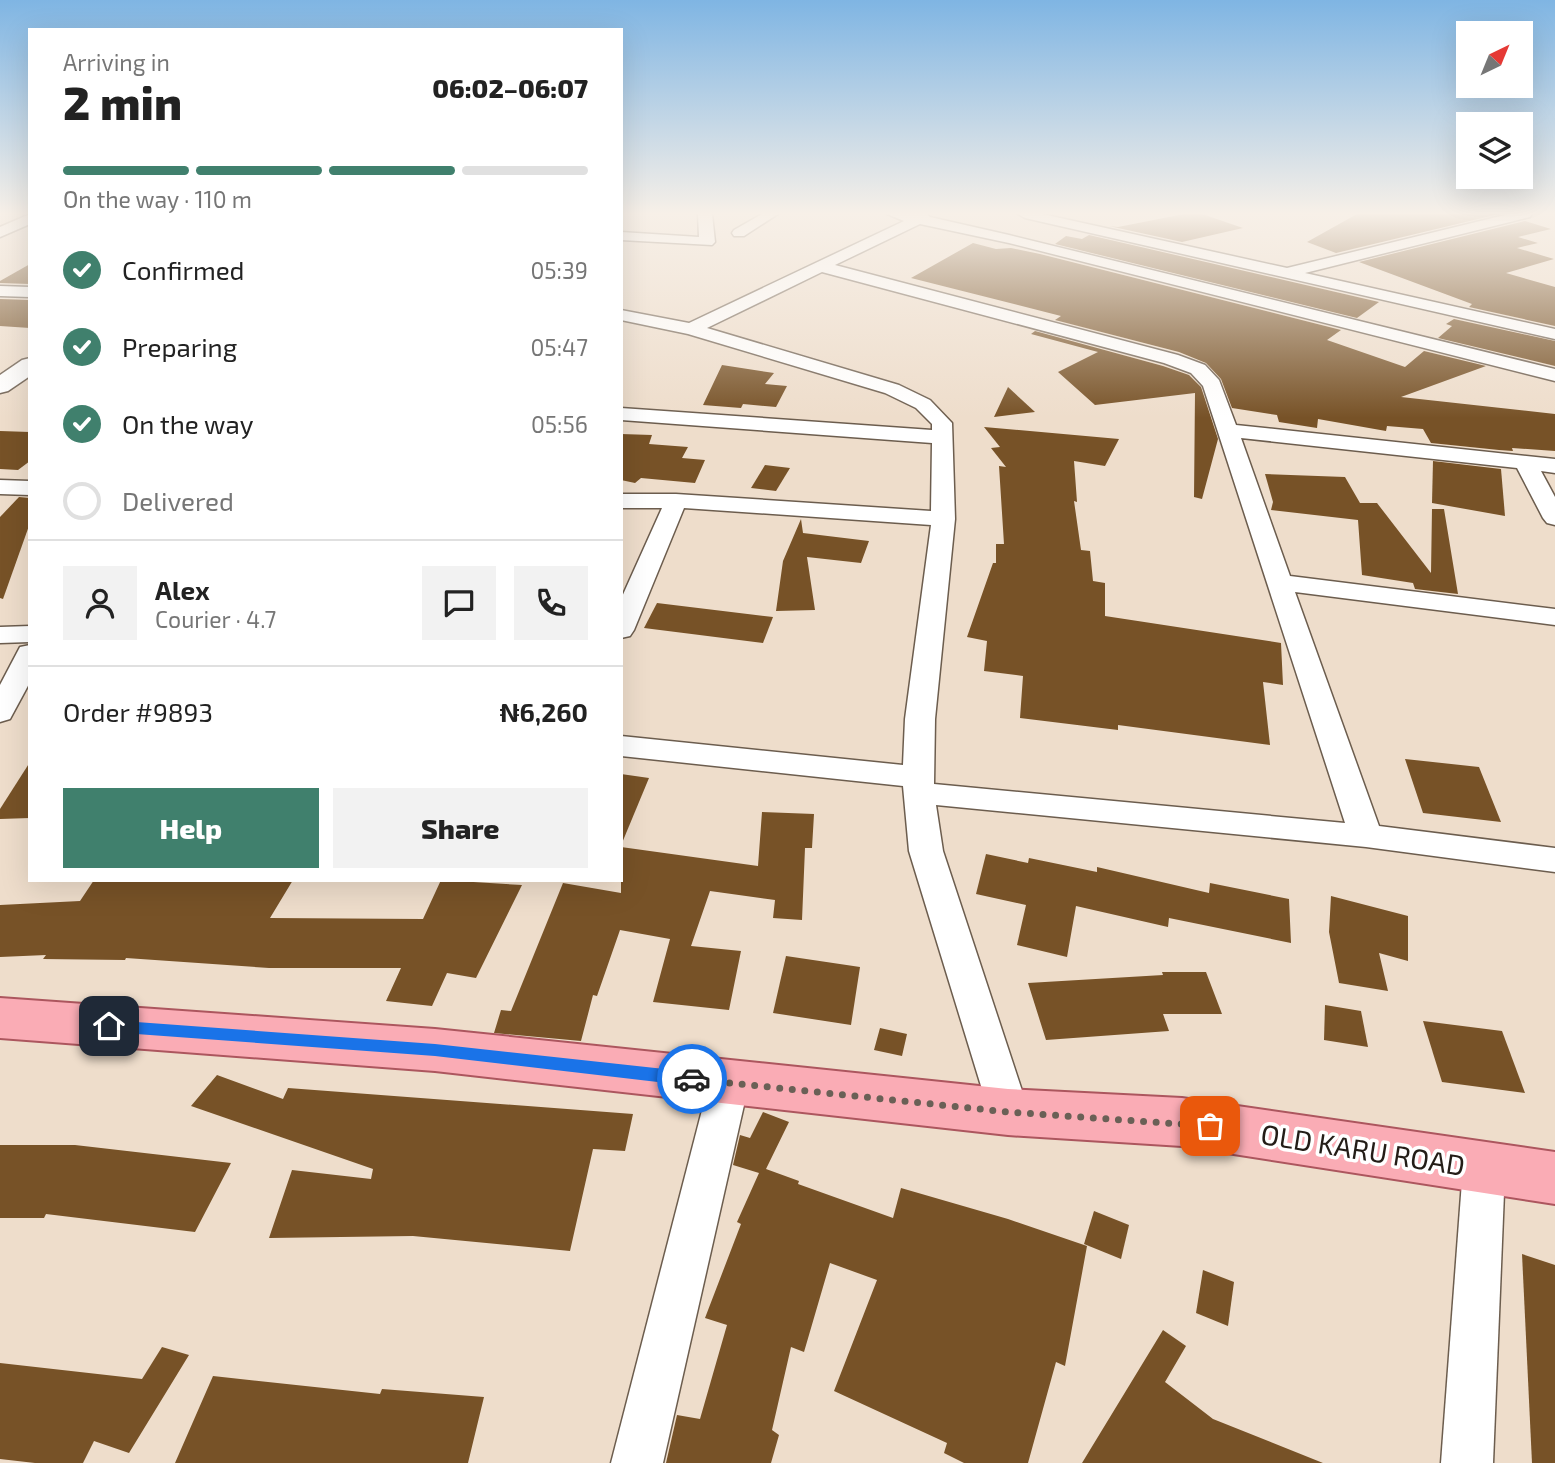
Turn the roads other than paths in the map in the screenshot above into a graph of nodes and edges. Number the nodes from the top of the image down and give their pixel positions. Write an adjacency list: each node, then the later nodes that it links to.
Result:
1 (786, 282): 8 (street)
2 (881, 282): 15 (street)
3 (1182, 282): 10 (street)
4 (1328, 282): 9 (street)
5 (0, 291): 6 (street)
6 (28, 292)
7 (623, 315): 8 (street)
8 (691, 330): 16 (street)
9 (1552, 332): 10 (street)
10 (1510, 364): 12 (street)
11 (28, 366): 13 (street)
12 (1555, 375)
13 (0, 386)
14 (623, 414): 16 (street)
15 (1228, 430): 17 (street); 25 (street)
16 (941, 437): 23 (street)
17 (1525, 462): 18 (street); 24 (street)
18 (1555, 466)
19 (0, 486): 20 (street)
20 (28, 488)
21 (623, 501): 22 (street)
22 (676, 501): 23 (street); 27 (street)
23 (943, 519): 34 (street)
24 (1555, 519)
25 (1280, 582): 26 (street); 35 (street)
26 (1555, 617)
27 (623, 625)
28 (28, 634): 29 (street)
29 (0, 635)
30 (28, 661): 31 (street)
31 (22, 685): 32 (street)
32 (0, 712)
33 (623, 746): 34 (street)
34 (918, 785): 35 (street); 39 (street)
35 (1366, 836): 36 (street)
36 (1555, 860)
37 (0, 1018): 38 (main road, OLD KARU ROAD)
38 (729, 1083): 39 (main road, OLD KARU ROAD); 42 (street)
39 (1008, 1112): 40 (main road, OLD KARU ROAD)
40 (1484, 1168): 41 (main road, OLD KARU ROAD); 43 (street)
41 (1555, 1178)
42 (636, 1463)
43 (1467, 1463)

